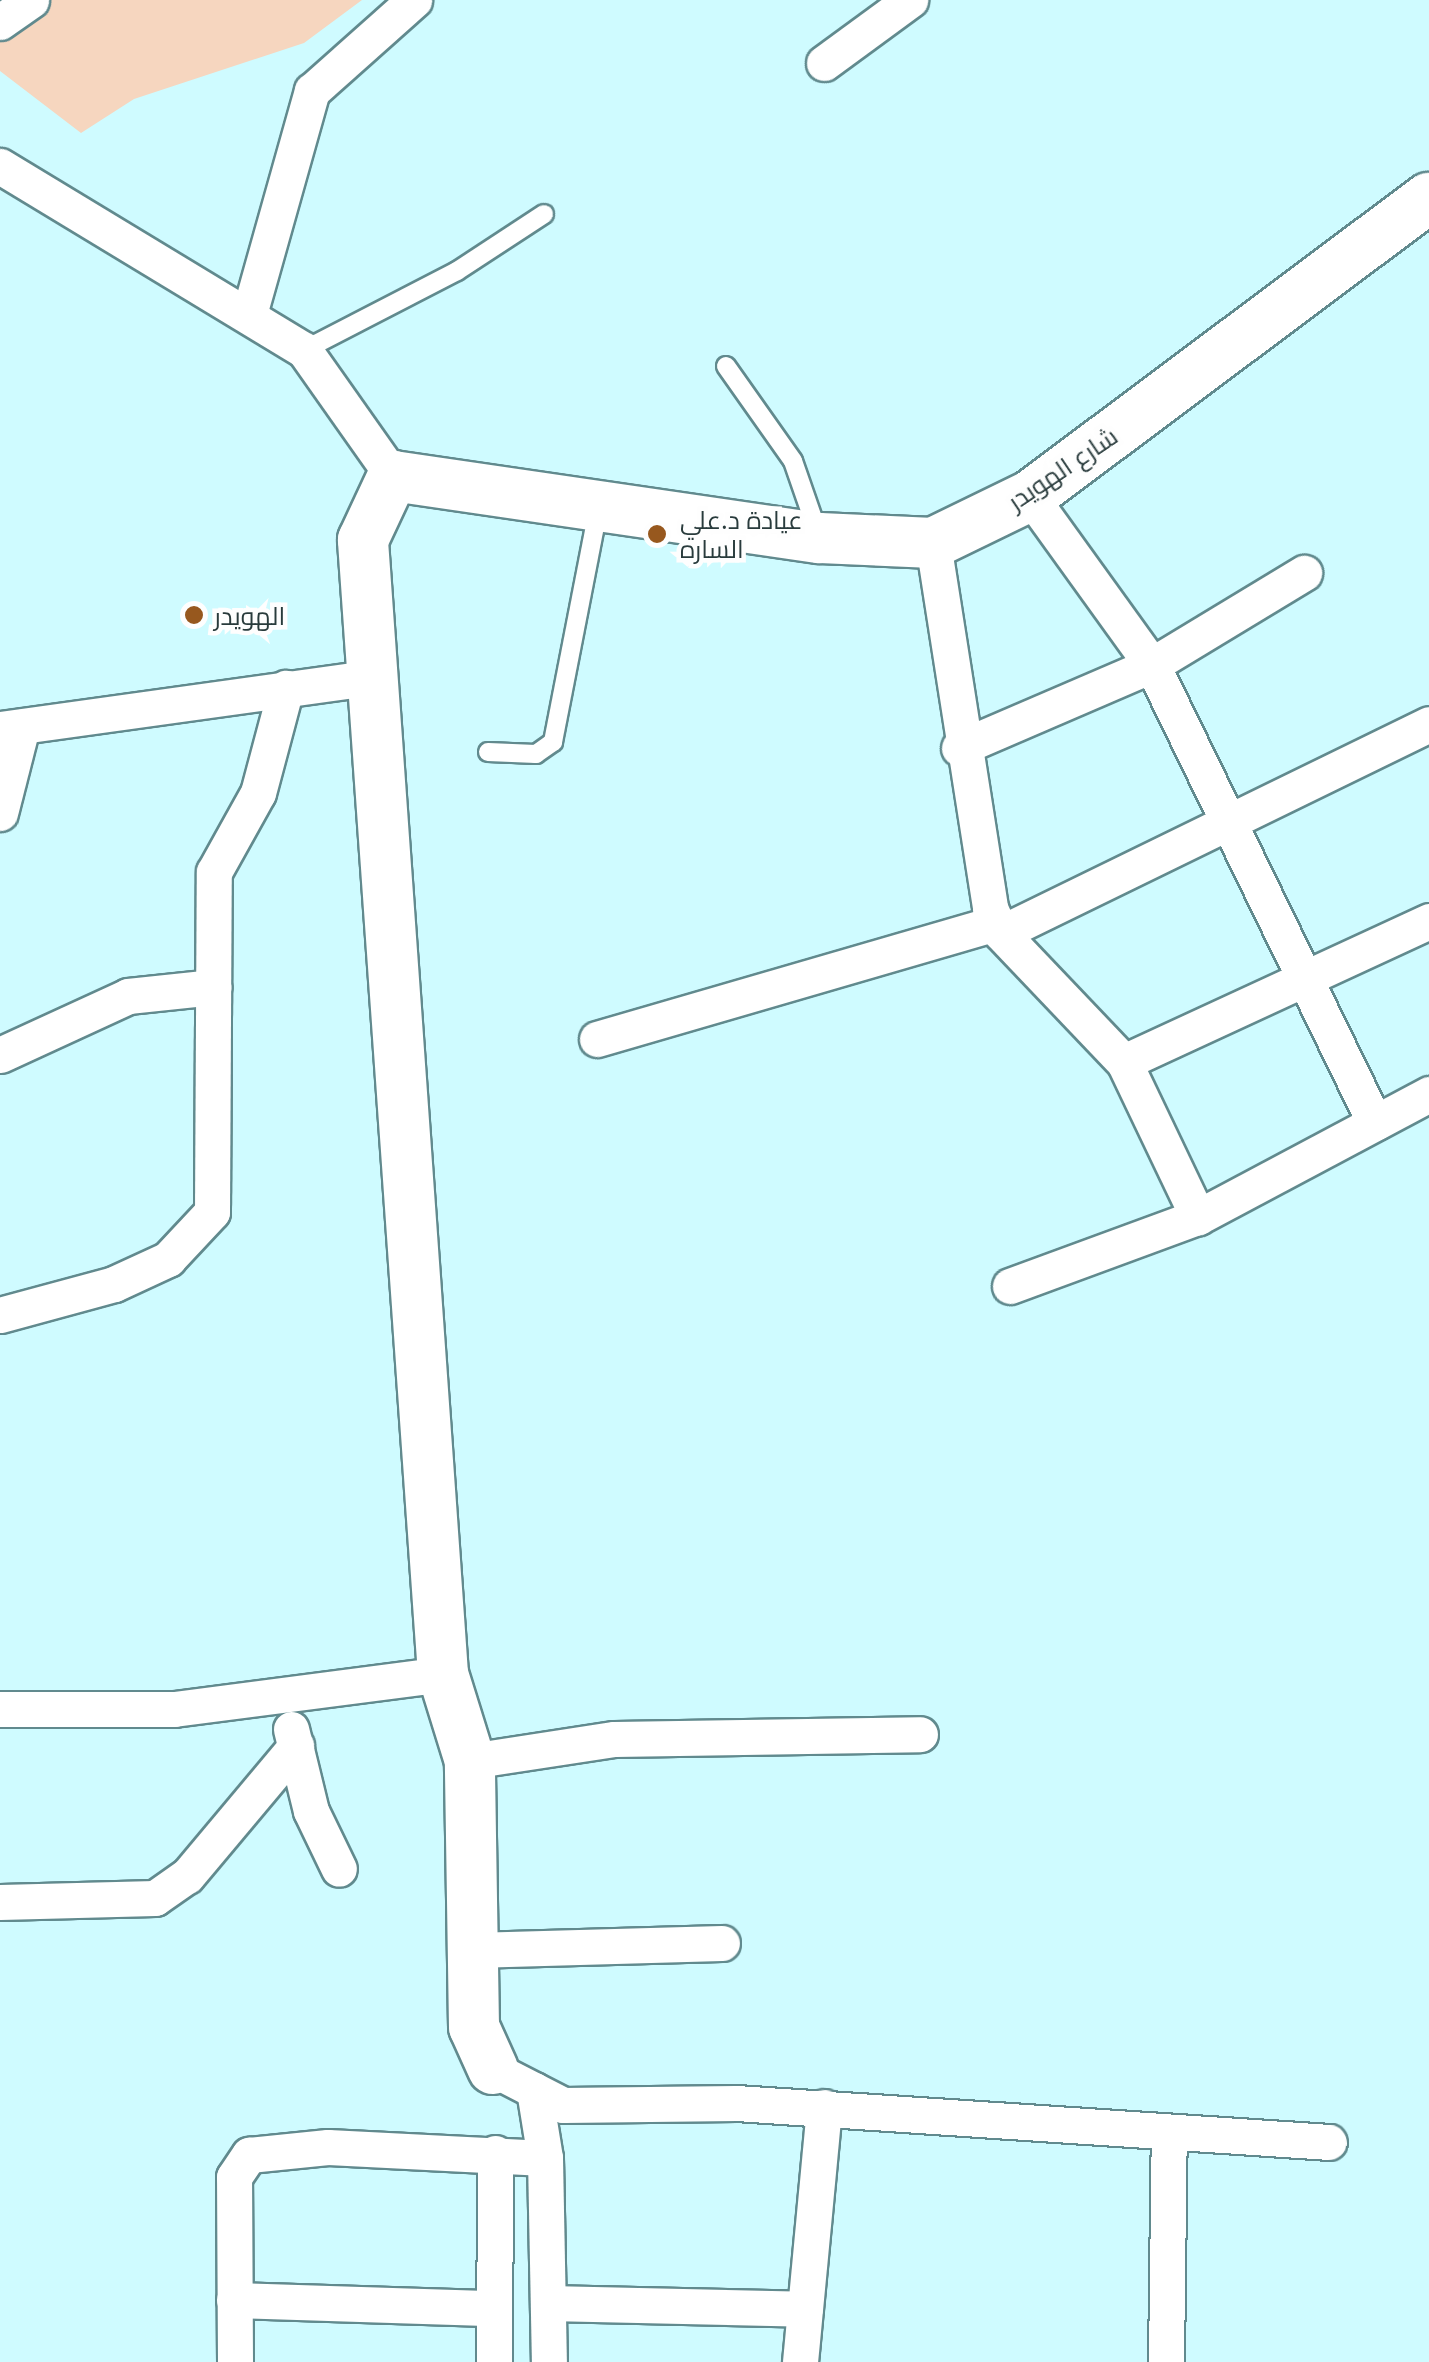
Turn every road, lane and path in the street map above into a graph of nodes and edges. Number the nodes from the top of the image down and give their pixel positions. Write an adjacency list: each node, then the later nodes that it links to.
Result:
1 (31, 0): 4 (street)
2 (414, 0): 9 (street)
3 (910, 0): 5 (street)
4 (0, 22)
5 (824, 63)
6 (0, 166): 9 (street)
7 (1429, 198): 13 (street, شارع الهويدر)
8 (544, 214): 10 (lane)
9 (250, 311): 10 (street)
10 (304, 350): 12 (street)
11 (726, 366): 15 (lane)
12 (392, 476): 14 (street, شارع الهويدر); 19 (street)
13 (1030, 496): 16 (street, شارع الهويدر); 18 (street)
14 (598, 509): 15 (street, شارع الهويدر); 24 (lane)
15 (820, 538): 16 (street, شارع الهويدر)
16 (933, 543): 23 (street)
17 (1304, 574): 18 (street)
18 (1152, 664): 23 (street); 26 (street)
19 (376, 677): 20 (street); 39 (street)
20 (286, 688): 22 (street); 30 (street)
21 (1429, 724): 26 (street)
22 (11, 728): 25 (street)
23 (959, 748): 28 (street)
24 (488, 752)
25 (0, 814)
26 (1225, 819): 28 (street); 29 (street)
27 (1429, 921): 29 (street)
28 (998, 928): 31 (street); 33 (street)
29 (1301, 980): 33 (street); 35 (street)
30 (214, 987): 32 (street); 38 (street)
31 (597, 1038)
32 (0, 1055)
33 (1124, 1062): 36 (street)
34 (1429, 1094): 35 (street)
35 (1375, 1123): 36 (street)
36 (1198, 1216): 37 (street)
37 (1010, 1286)
38 (0, 1315)
39 (443, 1674): 40 (street); 44 (street)
40 (284, 1700): 41 (street); 43 (street)
41 (0, 1709)
42 (920, 1734): 44 (street)
43 (296, 1746): 45 (street); 46 (street)
44 (470, 1761): 48 (street)
45 (338, 1869)
46 (0, 1902)
47 (722, 1943): 48 (street)
48 (472, 1950): 49 (street)
49 (513, 2080): 50 (street); 54 (street)
50 (824, 2107): 51 (street); 58 (street)
51 (1169, 2132): 52 (street); 63 (street)
52 (1329, 2142)
53 (495, 2152): 54 (street); 55 (street); 57 (street)
54 (545, 2158): 56 (street)
55 (234, 2300): 57 (street); 59 (street)
56 (548, 2303): 58 (street); 61 (street)
57 (494, 2308): 60 (street)
58 (805, 2309): 62 (street)
59 (235, 2362)
60 (494, 2362)
61 (548, 2362)
62 (800, 2362)
63 (1166, 2362)

